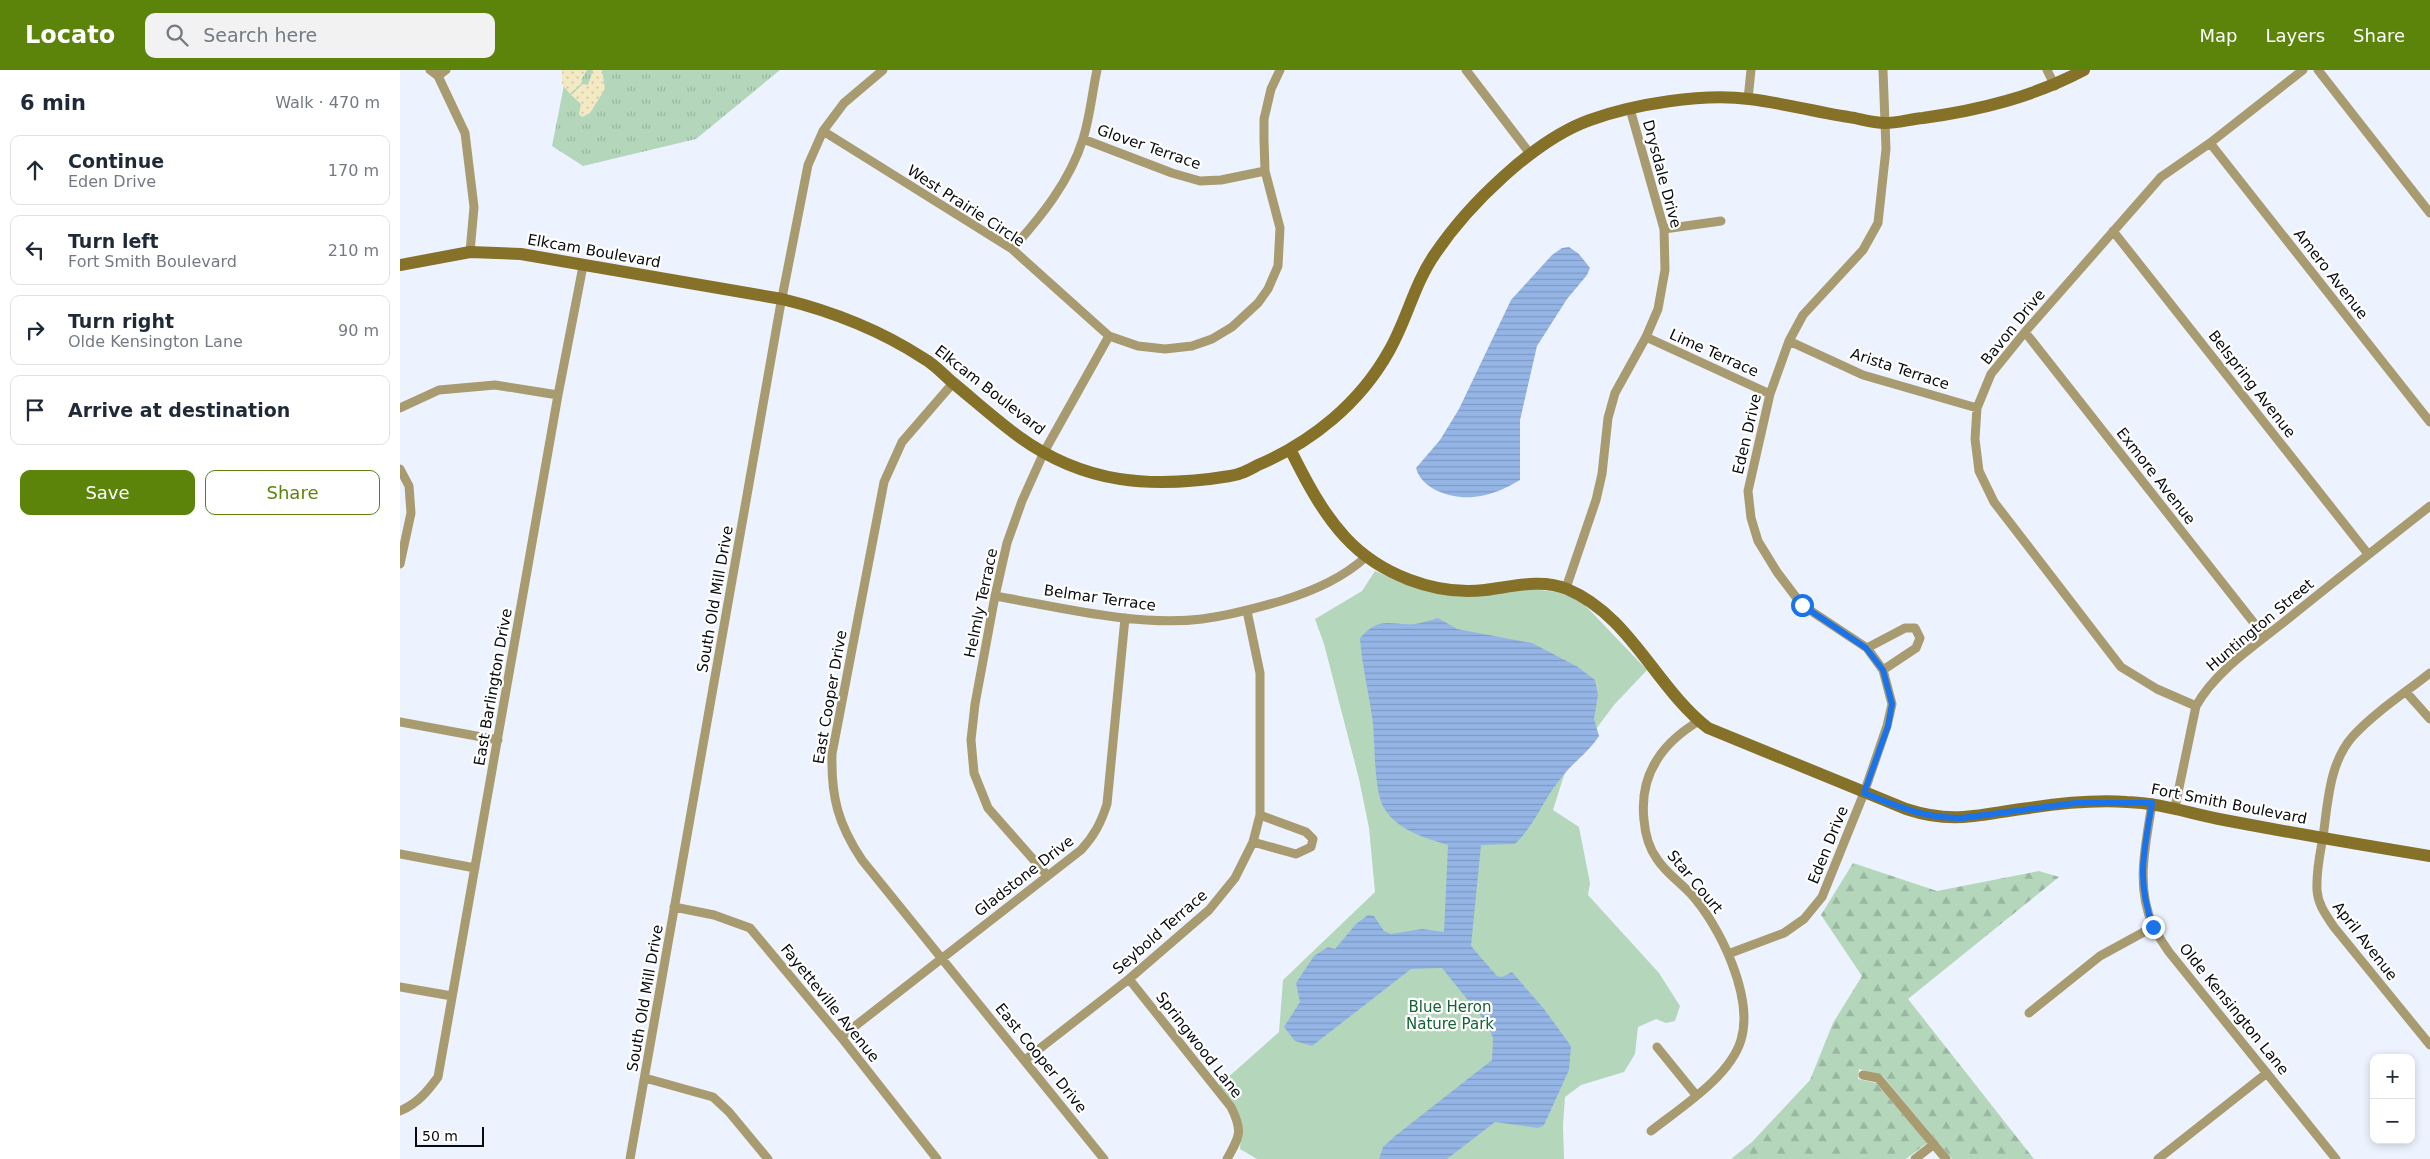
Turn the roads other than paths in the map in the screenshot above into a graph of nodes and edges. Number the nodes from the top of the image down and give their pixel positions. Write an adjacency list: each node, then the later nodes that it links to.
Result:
1 (446, 70): 12 (street)
2 (883, 70): 17 (street, South Old Mill Drive)
3 (1096, 70): 18 (street)
4 (1280, 70): 21 (street)
5 (1466, 70): 20 (street)
6 (1751, 70): 14 (street)
7 (1883, 70): 16 (street, Eden Drive)
8 (2047, 70): 13 (street)
9 (2084, 70): 13 (street, Elkcam Boulevard)
10 (2303, 70): 19 (street, Bavon Drive)
11 (2318, 70): 22 (street)
12 (434, 73): 27 (street)
13 (2055, 86): 16 (street, Elkcam Boulevard)
14 (1748, 98): 15 (street, Elkcam Boulevard); 16 (street, Elkcam Boulevard)
15 (1630, 109): 20 (street, Elkcam Boulevard); 24 (street, Drysdale Drive)
16 (1884, 123): 34 (street, Eden Drive)
17 (822, 131): 26 (street, West Prairie Circle); 30 (street, South Old Mill Drive)
18 (1083, 139): 21 (street, Glover Terrace); 26 (street)
19 (2210, 143): 25 (street, Bavon Drive); 40 (street, Amero Avenue)
20 (1531, 155): 41 (street, Elkcam Boulevard)
21 (1265, 171): 32 (street)
22 (2430, 213)
23 (1721, 220): 24 (street)
24 (1664, 229): 33 (street, Drysdale Drive)
25 (2113, 231): 31 (street, Bavon Drive); 45 (street, Belspring Avenue)
26 (1012, 249): 32 (street, West Prairie Circle)
27 (470, 252): 28 (street, Elkcam Boulevard); 29 (street, Elkcam Boulevard)
28 (400, 265)
29 (583, 266): 30 (street, Elkcam Boulevard); 37 (street, East Barlington Drive)
30 (782, 299): 35 (street, Elkcam Boulevard); 72 (street, South Old Mill Drive)
31 (2025, 332): 39 (street, Bavon Drive); 52 (street, Exmore Avenue)
32 (1109, 336): 42 (street, Helmly Terrace)
33 (1646, 337): 36 (street, Lime Terrace); 48 (street, Drysdale Drive)
34 (1789, 342): 36 (street, Eden Drive); 39 (street, Arista Terrace)
35 (953, 383): 42 (street, Elkcam Boulevard); 75 (street, East Cooper Drive)
36 (1770, 394): 53 (street, Eden Drive)
37 (558, 395): 38 (street); 61 (street, East Barlington Drive)
38 (400, 408)
39 (1977, 408): 57 (street, Bavon Drive)
40 (2430, 422)
41 (1291, 451): 42 (street, Elkcam Boulevard); 46 (street, Fort Smith Boulevard)
42 (1044, 452): 49 (street, Helmly Terrace)
43 (400, 469): 47 (street)
44 (2430, 506): 45 (street, Huntington Street)
45 (2368, 554): 52 (street, Huntington Street)
46 (1367, 556): 48 (street, Fort Smith Boulevard); 50 (street, Belmar Terrace)
47 (400, 564)
48 (1566, 588): 59 (street, Fort Smith Boulevard)
49 (995, 596): 51 (street, Belmar Terrace); 71 (street, Helmly Terrace)
50 (1247, 611): 51 (street, Belmar Terrace); 65 (street, Seybold Terrace)
51 (1125, 618): 71 (street, Gladstone Drive)
52 (2265, 637): 57 (street, Huntington Street)
53 (1866, 648): 54 (street, Eden Drive); 54 (street)
54 (1883, 670): 62 (street, Eden Drive)
55 (2430, 673): 56 (street, April Avenue)
56 (2406, 692): 58 (street); 66 (street, April Avenue)
57 (2196, 706): 64 (street, Huntington Street)
58 (2430, 719)
59 (1698, 720): 62 (street, Fort Smith Boulevard); 74 (street, Star Court)
60 (400, 722): 61 (street)
61 (498, 740): 70 (street, East Barlington Drive)
62 (1864, 793): 63 (street, Fort Smith Boulevard); 74 (street, Eden Drive)
63 (2152, 803): 64 (street, Fort Smith Boulevard); 73 (street, Olde Kensington Lane)
64 (2175, 807): 66 (street, Fort Smith Boulevard)
65 (1260, 815): 67 (street, Seybold Terrace); 67 (street)
66 (2322, 839): 69 (street, Fort Smith Boulevard); 81 (street, April Avenue)
67 (1253, 842): 76 (street, Seybold Terrace)
68 (400, 854): 70 (street)
69 (2430, 856)
70 (475, 868): 78 (street, East Barlington Drive)
71 (1047, 876): 75 (street, Gladstone Drive)
72 (674, 907): 80 (street, Fayetteville Avenue); 86 (street, South Old Mill Drive)
73 (2153, 927): 79 (street); 84 (street, Olde Kensington Lane)
74 (1728, 954): 87 (street, Star Court)
75 (942, 957): 80 (street, Gladstone Drive); 83 (street, East Cooper Drive)
76 (1128, 978): 83 (street, Seybold Terrace); 95 (street, Springwood Lane)
77 (400, 987): 78 (street)
78 (452, 996): 88 (street, East Barlington Drive)
79 (2029, 1013)
80 (841, 1037): 93 (street, Fayetteville Avenue)
81 (2429, 1041)
82 (1657, 1047): 87 (street)
83 (1025, 1060): 94 (street, East Cooper Drive)
84 (2267, 1073): 98 (street); 99 (street, Olde Kensington Lane)
85 (1863, 1075): 90 (street)
86 (645, 1078): 91 (street, South Old Mill Drive); 92 (street)
87 (1696, 1095): 89 (street, Star Court)
88 (400, 1110)
89 (1651, 1131)
90 (1934, 1144): 96 (street); 97 (street)
91 (630, 1159)
92 (768, 1159)
93 (937, 1159)
94 (1104, 1159)
95 (1227, 1159)
96 (1915, 1159)
97 (1946, 1159)
98 (2158, 1159)
99 (2336, 1159)

